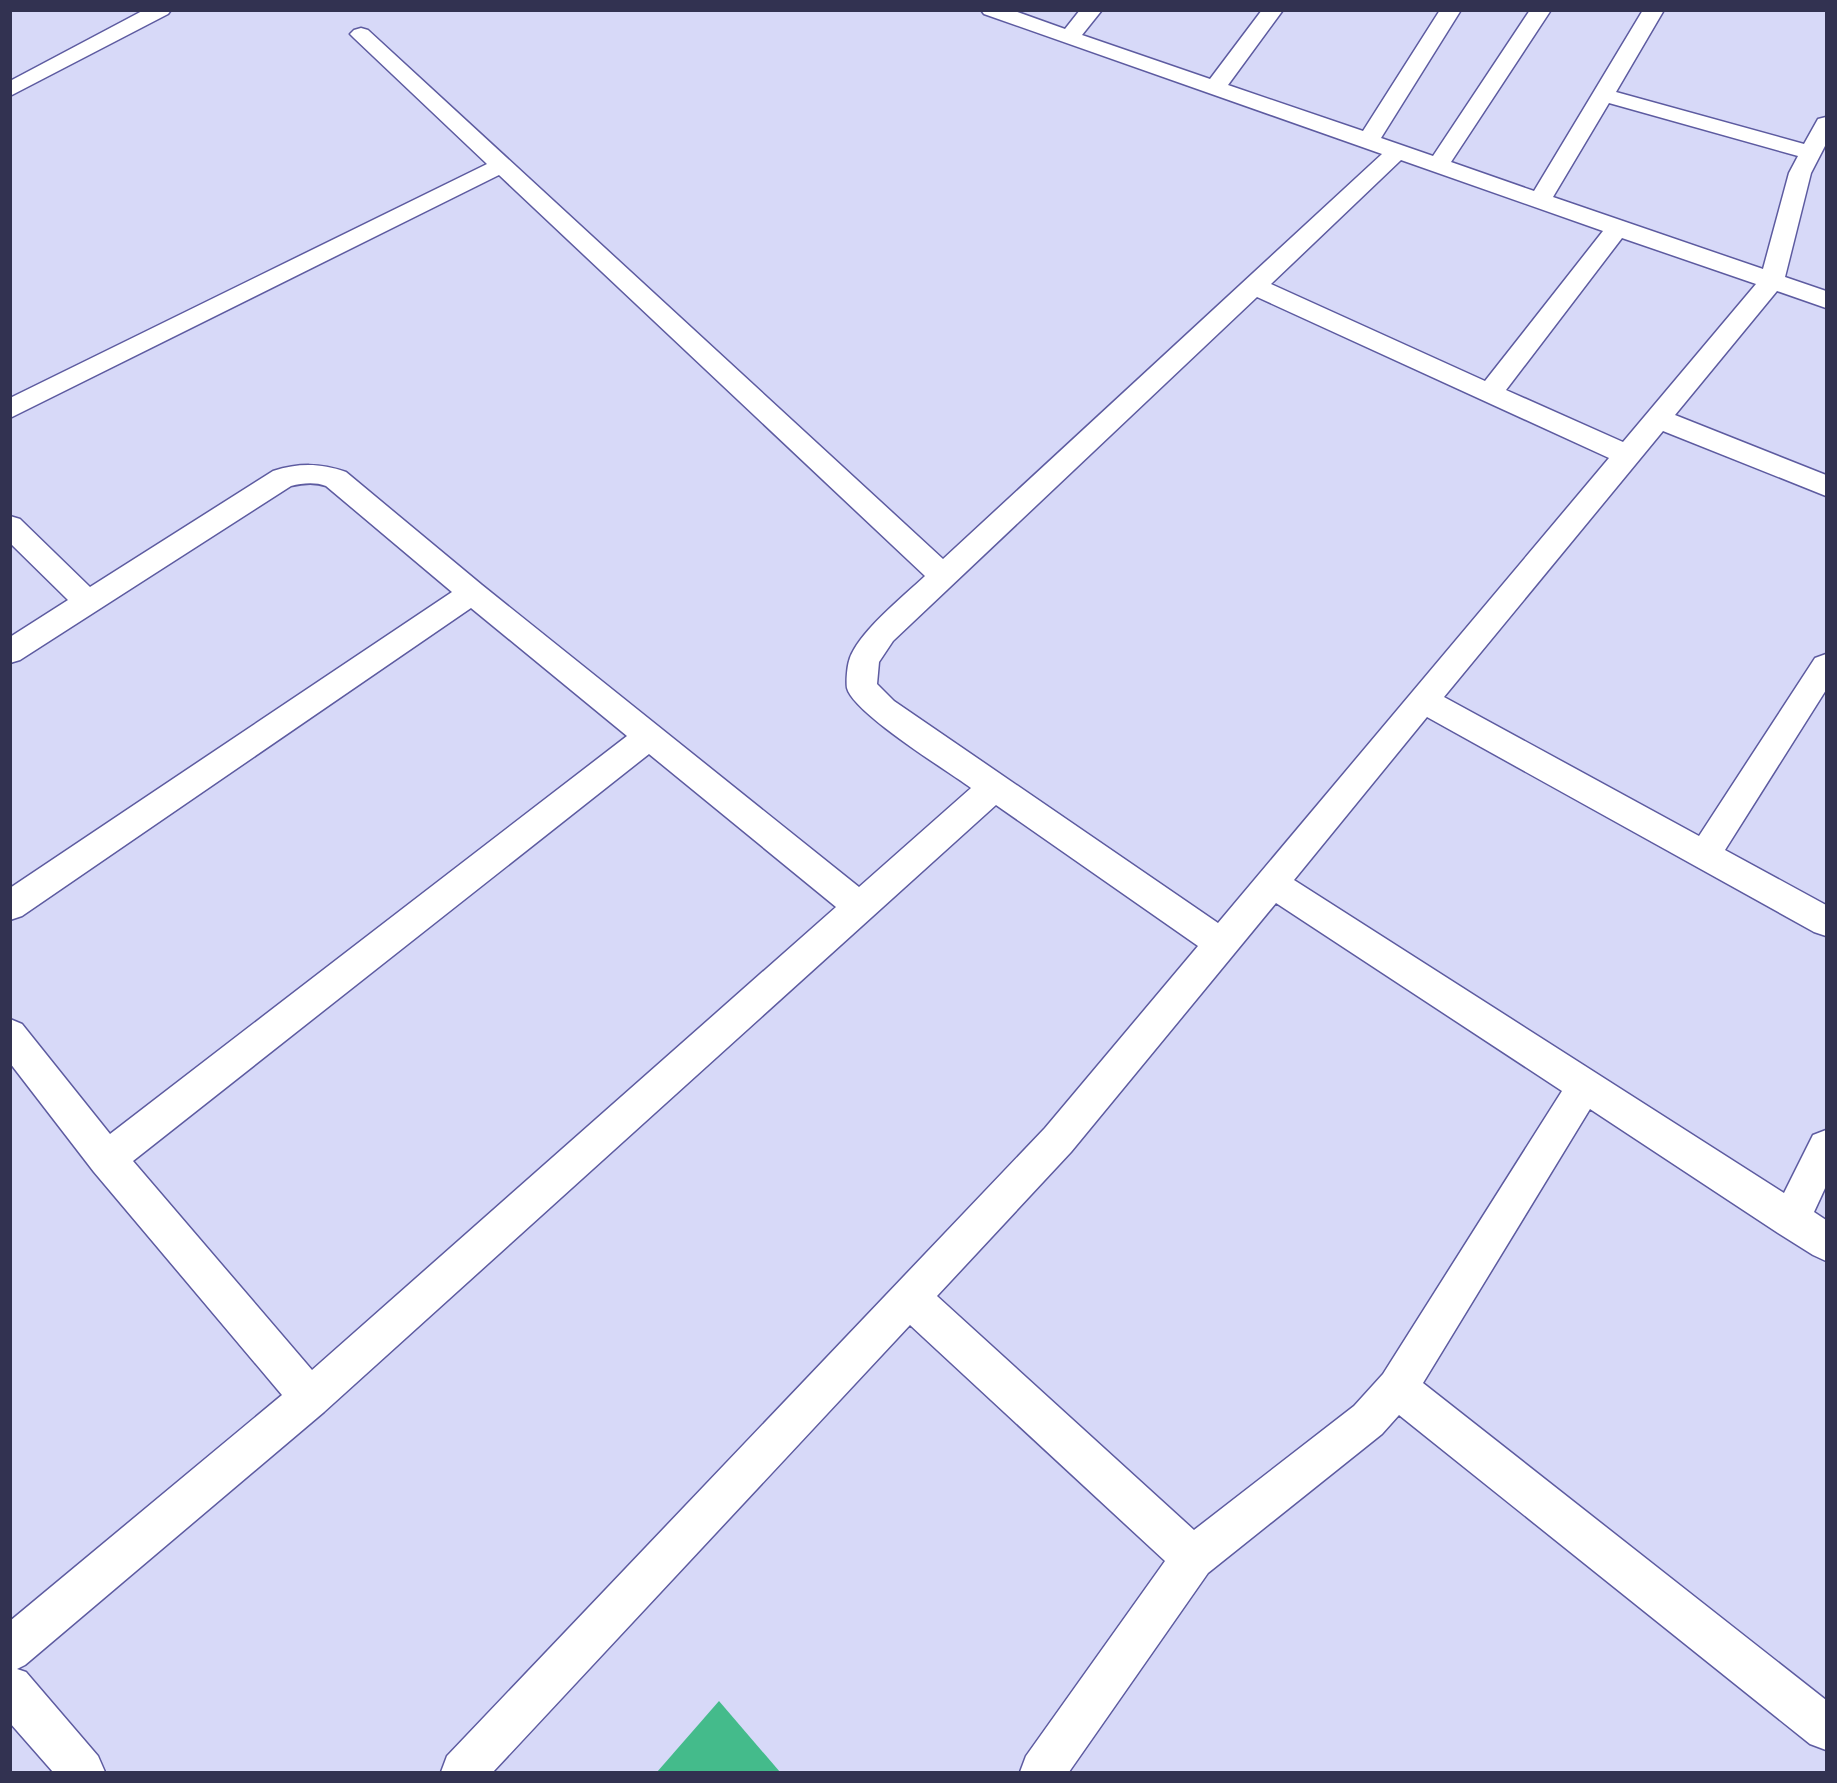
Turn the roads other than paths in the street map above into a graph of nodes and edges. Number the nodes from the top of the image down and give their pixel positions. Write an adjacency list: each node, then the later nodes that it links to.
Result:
1 (161, 10): 11 (street)
2 (991, 10): 9 (street)
3 (1092, 10): 9 (street)
4 (1273, 10): 10 (street)
5 (1451, 10): 14 (street)
6 (1541, 10): 17 (street)
7 (1654, 10): 12 (street)
8 (361, 34): 16 (street)
9 (1069, 37): 10 (street)
10 (1215, 87): 14 (street)
11 (10, 90)
12 (1603, 95): 13 (street); 18 (street)
13 (1819, 138): 20 (street)
14 (1368, 141): 15 (street)
15 (1398, 152): 17 (street); 21 (street)
16 (502, 165): 24 (street); 29 (street)
17 (1438, 165): 18 (street)
18 (1540, 200): 19 (street)
19 (1618, 227): 20 (street); 23 (street)
20 (1773, 281): 22 (street); 25 (street)
21 (1254, 286): 23 (street); 29 (street)
22 (1827, 300)
23 (1490, 393): 26 (street)
24 (10, 410)
25 (1657, 418): 26 (street); 27 (street)
26 (1626, 455): 34 (street)
27 (1827, 486)
28 (10, 526): 31 (street)
29 (943, 576): 36 (street)
30 (472, 593): 31 (street); 35 (street); 39 (street)
31 (88, 602): 32 (street)
32 (10, 652)
33 (1827, 666): 37 (street)
34 (1422, 700): 37 (street); 38 (street)
35 (649, 736): 40 (street); 46 (street)
36 (994, 787): 40 (street); 42 (street)
37 (1704, 855): 41 (street)
38 (1271, 882): 42 (street); 44 (street)
39 (10, 906)
40 (860, 908): 51 (street)
41 (1827, 922)
42 (1222, 944): 49 (street)
43 (10, 1035): 46 (street)
44 (1585, 1086): 47 (street); 50 (street)
45 (1827, 1147): 47 (street)
46 (107, 1159): 51 (street)
47 (1791, 1220): 48 (street)
48 (1827, 1242)
49 (909, 1297): 52 (street); 57 (street)
50 (1397, 1389): 52 (street); 55 (street)
51 (310, 1398): 53 (street)
52 (1193, 1558): 58 (street)
53 (10, 1650)
54 (10, 1688): 56 (street)
55 (1827, 1728)
56 (82, 1773)
57 (463, 1773)
58 (1042, 1773)

